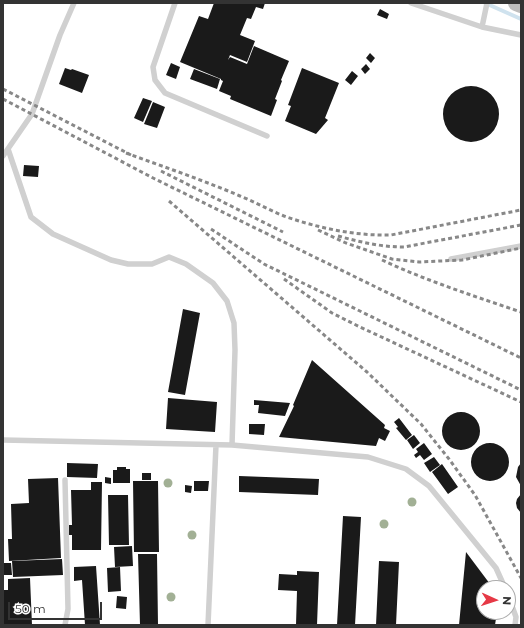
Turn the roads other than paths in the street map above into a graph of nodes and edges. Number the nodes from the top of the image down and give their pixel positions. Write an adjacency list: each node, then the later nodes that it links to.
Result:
1 (74, 3): 10 (lane)
2 (175, 3): 9 (lane)
3 (411, 3): 7 (lane)
4 (487, 3): 7 (lane)
5 (516, 3): 6 (main road)
6 (521, 5)
7 (482, 27): 8 (lane)
8 (521, 35)
9 (267, 136)
10 (8, 149): 11 (lane); 16 (lane)
11 (3, 156)
12 (521, 246): 13 (lane)
13 (451, 259)
14 (3, 440): 15 (lane)
15 (216, 445): 16 (lane); 20 (lane)
16 (232, 445): 18 (lane)
17 (65, 480): 19 (lane)
18 (501, 580)
19 (65, 625)
20 (208, 625)

